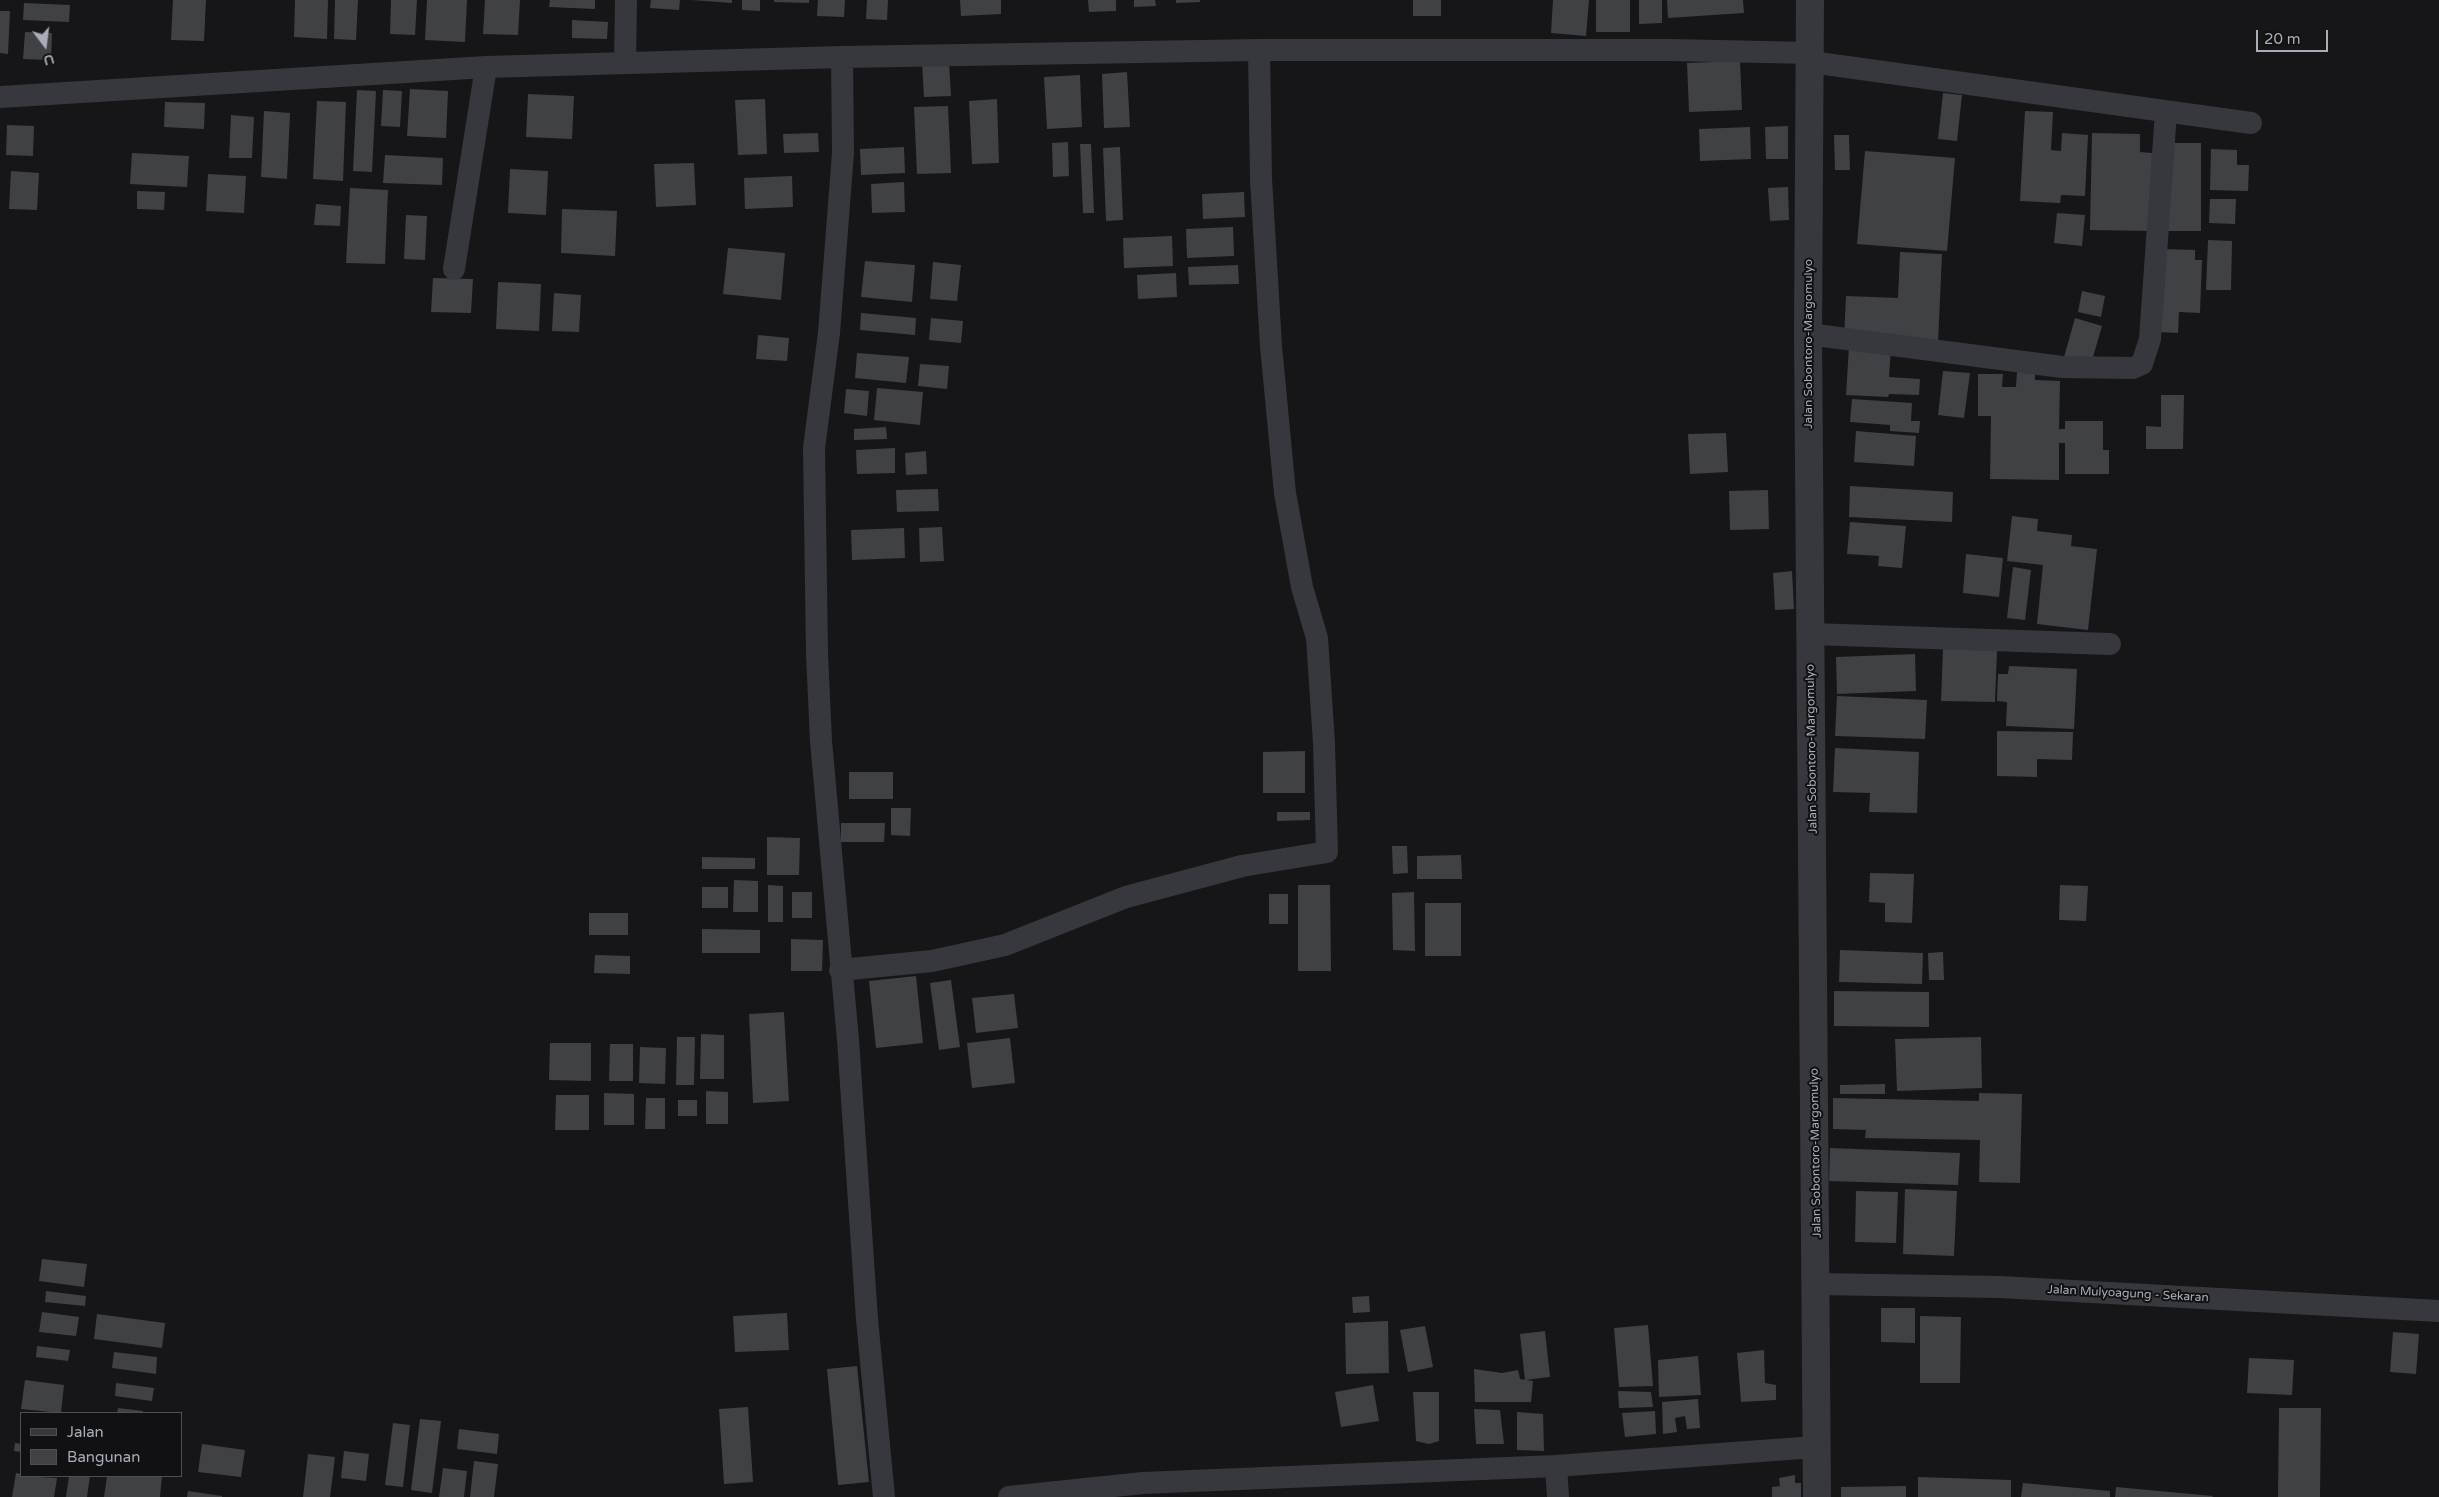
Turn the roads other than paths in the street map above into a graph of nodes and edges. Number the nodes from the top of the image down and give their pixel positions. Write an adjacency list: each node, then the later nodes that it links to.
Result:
1 (626, 0): 6 (street)
2 (1810, 0): 5 (street, Jalan Sobontoro-Margomulyo)
3 (1259, 50): 4 (street); 5 (street); 15 (street)
4 (842, 57): 6 (street); 15 (street)
5 (1811, 58): 9 (street); 12 (street, Jalan Sobontoro-Margomulyo)
6 (625, 63): 7 (street)
7 (486, 67): 8 (street); 11 (street)
8 (0, 97)
9 (2166, 112): 10 (street); 12 (street)
10 (2251, 123)
11 (454, 269)
12 (1808, 334): 13 (street, Jalan Sobontoro-Margomulyo)
13 (1811, 634): 14 (street); 16 (street, Jalan Sobontoro-Margomulyo)
14 (2110, 644)
15 (840, 970): 20 (street)
16 (1817, 1284): 17 (street, Jalan Mulyoagung - Sekaran); 18 (street, Jalan Sobontoro-Margomulyo)
17 (2439, 1311)
18 (1816, 1447): 19 (street); 23 (street, Jalan Sobontoro-Margomulyo)
19 (1556, 1466): 21 (street); 22 (street)
20 (884, 1497)
21 (1010, 1497)
22 (1558, 1497)
23 (1817, 1497)

